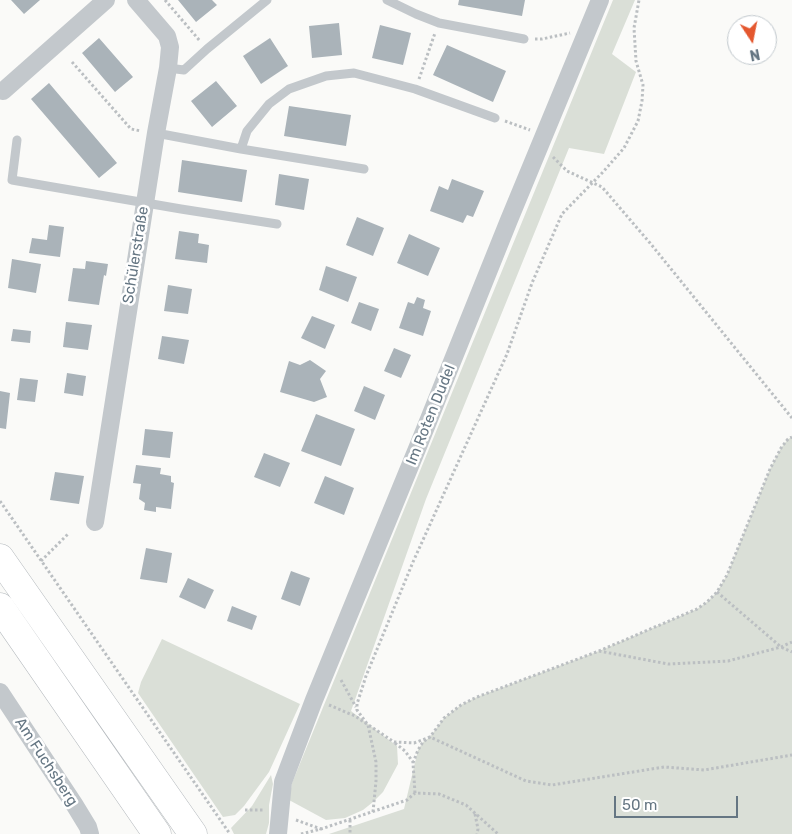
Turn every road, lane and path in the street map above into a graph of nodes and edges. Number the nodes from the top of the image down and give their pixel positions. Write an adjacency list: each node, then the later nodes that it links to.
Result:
1 (106, 0): 15 (street)
2 (136, 0): 13 (street, Schülerstraße)
3 (165, 0): 11 (path)
4 (268, 0): 11 (lane)
5 (386, 0): 8 (lane)
6 (600, 0): 9 (street, Im Roten Dudel)
7 (639, 0): 22 (path)
8 (439, 23): 10 (lane); 14 (path)
9 (588, 30): 10 (path); 19 (street, Im Roten Dudel)
10 (524, 39)
11 (207, 49): 13 (lane)
12 (72, 62): 17 (path)
13 (168, 68): 17 (street, Schülerstraße)
14 (415, 89): 16 (lane); 20 (lane)
15 (3, 91)
16 (495, 118): 19 (path)
17 (156, 133): 20 (lane); 23 (street, Schülerstraße)
18 (18, 140): 23 (lane)
19 (541, 142): 22 (path); 38 (street, Im Roten Dudel)
20 (241, 149): 21 (lane)
21 (364, 169)
22 (592, 182): 25 (path); 41 (path)
23 (144, 203): 24 (lane); 28 (street, Schülerstraße)
24 (276, 224)
25 (792, 418)
26 (792, 437): 32 (path)
27 (0, 501): 31 (path)
28 (94, 522)
29 (68, 532): 31 (path)
30 (0, 558): 53 (highway)
31 (41, 561): 54 (path)
32 (717, 592): 35 (path); 36 (path)
33 (0, 607): 52 (highway)
34 (792, 642): 35 (path)
35 (781, 647): 36 (path); 37 (path)
36 (599, 651): 43 (path)
37 (792, 652)
38 (331, 660): 40 (street, Im Roten Dudel); 41 (path)
39 (0, 692): 51 (street, Am Fuchsberg)
40 (314, 700): 42 (path); 55 (street, Im Roten Dudel)
41 (357, 710): 42 (path)
42 (368, 725): 44 (path); 48 (path)
43 (430, 737): 44 (path); 45 (path); 46 (path)
44 (394, 742): 46 (path)
45 (792, 755)
46 (413, 763): 47 (path)
47 (415, 793): 48 (path); 49 (path)
48 (374, 812): 50 (path)
49 (475, 814): 58 (path); 59 (path)
50 (350, 820): 56 (path); 57 (path)
51 (90, 834)
52 (157, 834)
53 (193, 834)
54 (230, 834)
55 (278, 834)
56 (300, 834)
57 (350, 834)
58 (477, 834)
59 (498, 834)

